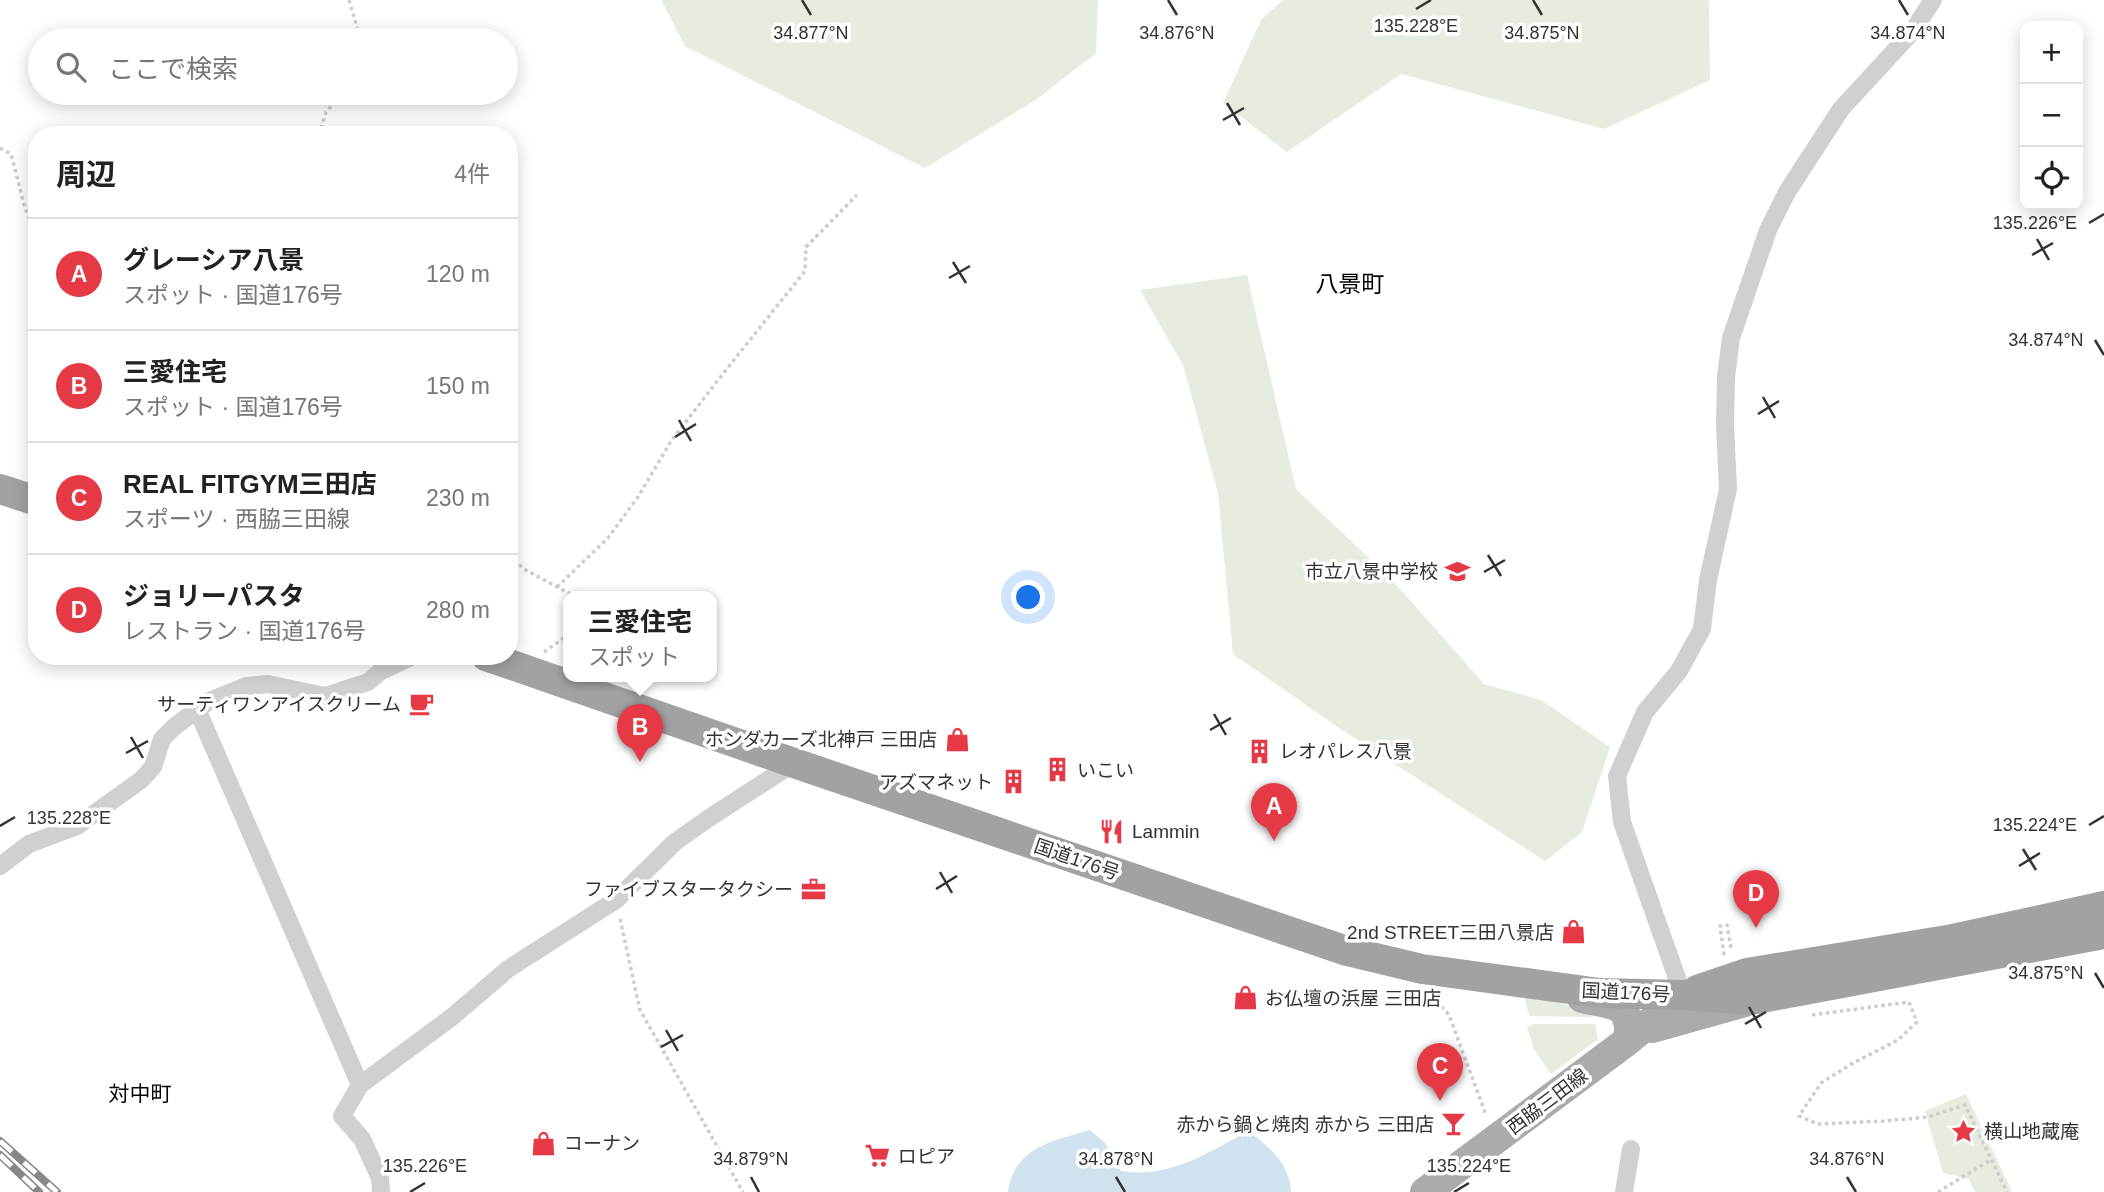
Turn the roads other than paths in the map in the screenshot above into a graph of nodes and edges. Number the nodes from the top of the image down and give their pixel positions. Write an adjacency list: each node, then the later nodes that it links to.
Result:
1 (1933, 0): 12 (street)
2 (0, 489): 3 (highway)
3 (28, 498)
4 (394, 665): 6 (street)
5 (512, 665): 7 (highway, 国道176号)
6 (197, 709): 8 (street); 15 (street)
7 (794, 764): 11 (highway, 国道176号); 15 (street)
8 (0, 866)
9 (2104, 906): 12 (highway, 国道176号)
10 (2104, 934): 13 (highway, 国道176号)
11 (1526, 983): 12 (highway, 国道176号); 14 (main road)
12 (1684, 995): 13 (highway, 国道176号); 14 (main road, 西脇三田線)
13 (1751, 1000): 14 (main road, 西脇三田線)
14 (1631, 1038): 18 (main road, 西脇三田線)
15 (360, 1085): 17 (street)
16 (1631, 1149): 19 (street)
17 (381, 1192)
18 (1425, 1192)
19 (1624, 1192)

